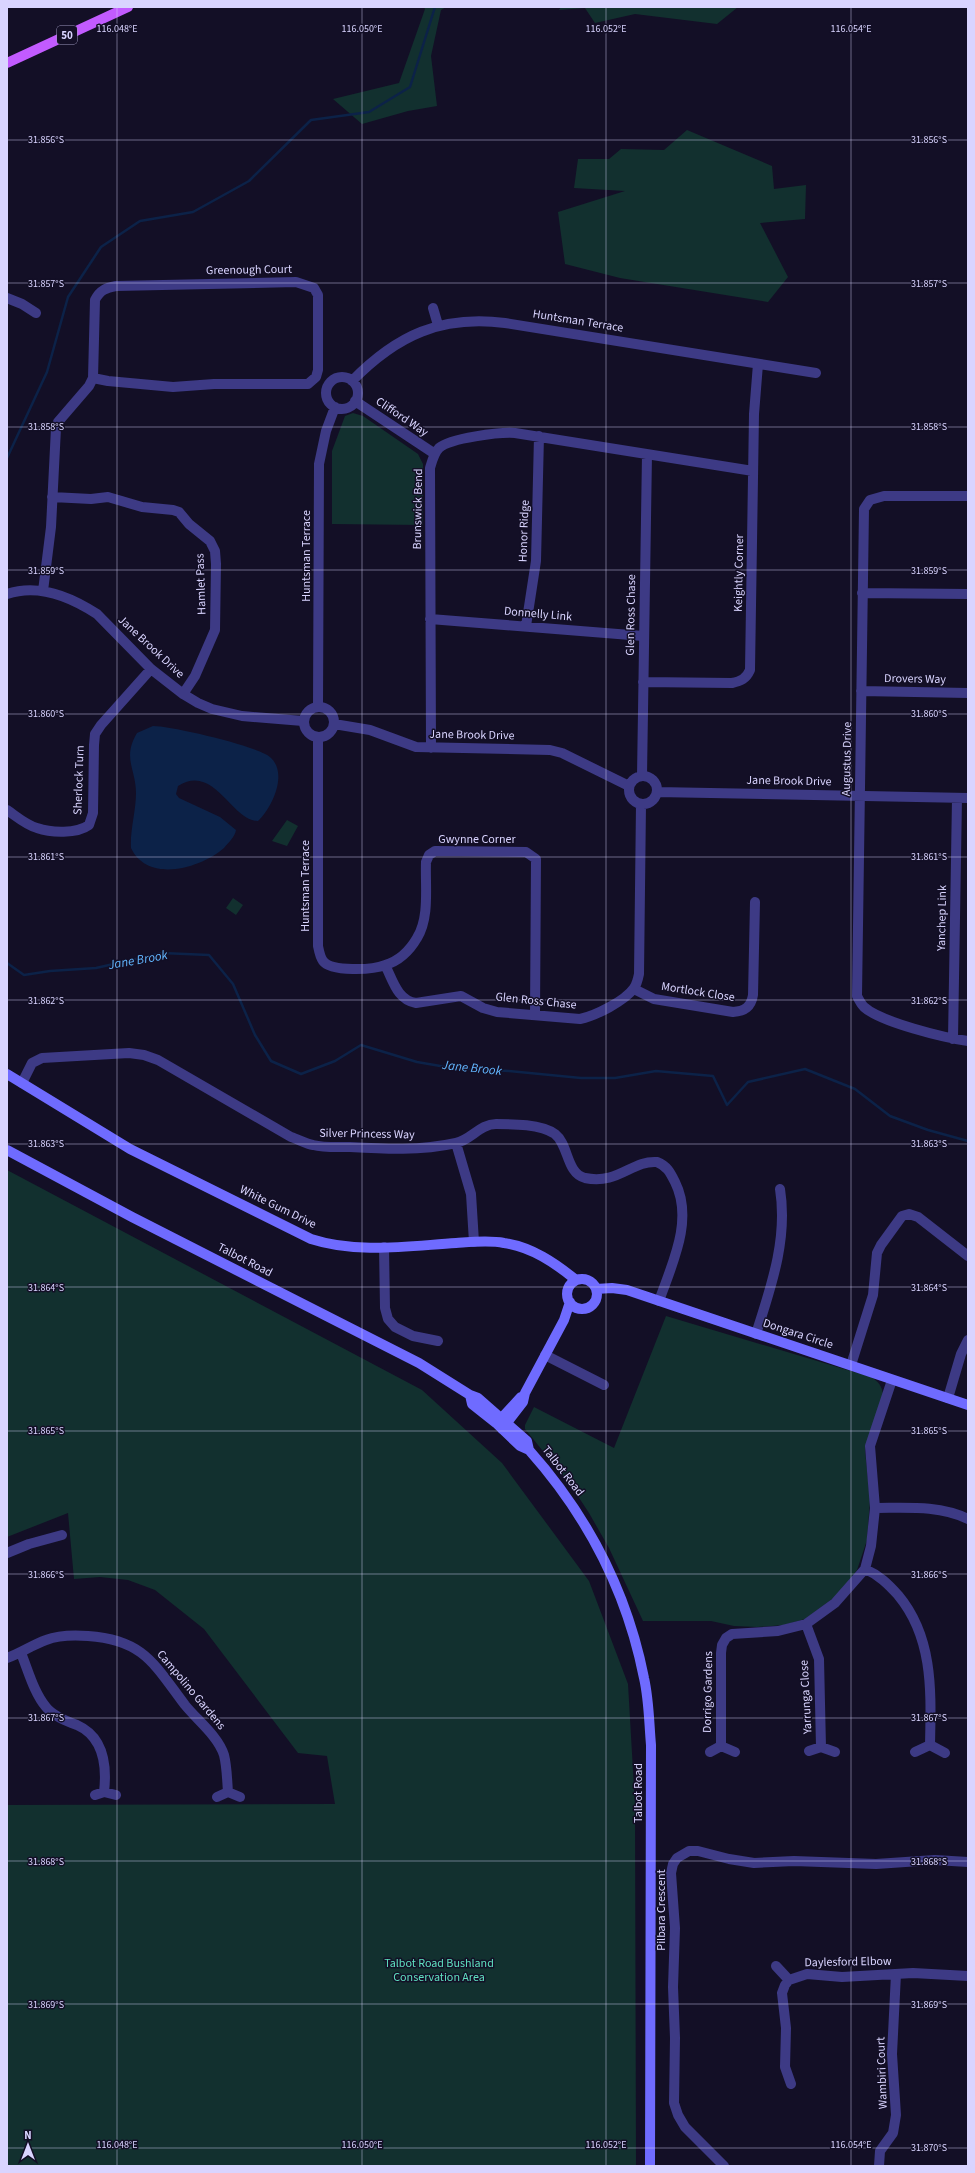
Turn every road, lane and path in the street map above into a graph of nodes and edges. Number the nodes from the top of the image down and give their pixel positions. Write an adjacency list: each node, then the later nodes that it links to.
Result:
1 (128, 7): 2 (main road, 50)
2 (7, 63)
3 (7, 298): 5 (street)
4 (433, 308): 6 (street)
5 (36, 313)
6 (438, 325): 7 (street, Huntsman Terrace); 10 (street, Huntsman Terrace)
7 (758, 364): 8 (street, Huntsman Terrace); 16 (street, Keightly Corner)
8 (816, 373)
9 (92, 378): 9 (street, Greenough Court); 18 (street, Greenough Court)
10 (352, 381): 11 (street); 12 (street)
11 (355, 401): 12 (street); 14 (street, Clifford Way)
12 (335, 407): 31 (street, Huntsman Terrace)
13 (539, 436): 14 (street, Brunswick Bend); 15 (street, Brunswick Bend); 24 (street, Honor Ridge)
14 (435, 454): 23 (street, Brunswick Bend)
15 (647, 454): 16 (street, Brunswick Bend); 25 (street, Glen Ross Chase)
16 (753, 471): 27 (street, Keightly Corner)
17 (968, 496): 20 (street, Augustus Drive)
18 (52, 497): 19 (street, Greenough Court); 30 (street, Hamlet Pass)
19 (43, 591): 21 (street, Jane Brook Drive); 26 (street, Jane Brook Drive)
20 (862, 593): 22 (street); 28 (street, Augustus Drive)
21 (7, 594)
22 (968, 594)
23 (430, 619): 24 (street, Donnelly Link); 35 (street, Brunswick Bend)
24 (526, 626): 25 (street, Donnelly Link)
25 (643, 636): 27 (street, Glen Ross Chase)
26 (151, 669): 30 (street, Jane Brook Drive); 43 (street, Sherlock Turn)
27 (643, 682): 36 (street, Glen Ross Chase)
28 (861, 691): 29 (street, Drovers Way); 39 (street, Augustus Drive)
29 (968, 693)
30 (183, 694): 32 (street, Jane Brook Drive)
31 (318, 707): 32 (street); 33 (street)
32 (304, 721): 34 (street)
33 (334, 724): 34 (street); 35 (street, Jane Brook Drive)
34 (318, 737): 45 (street, Huntsman Terrace)
35 (431, 748): 37 (street, Jane Brook Drive)
36 (642, 776): 37 (street); 38 (street)
37 (629, 786): 42 (street)
38 (657, 792): 39 (street, Jane Brook Drive); 42 (street)
39 (860, 796): 40 (street, Jane Brook Drive); 49 (street, Augustus Drive)
40 (957, 798): 41 (street, Jane Brook Drive); 49 (street, Yanchep Link)
41 (968, 798)
42 (642, 804): 47 (street)
43 (7, 810)
44 (755, 902): 47 (street, Mortlock Close)
45 (323, 962): 46 (street, Gwynne Corner)
46 (385, 965): 48 (street, Glen Ross Chase); 48 (street, Gwynne Corner)
47 (634, 989): 48 (street, Glen Ross Chase)
48 (535, 1015)
49 (953, 1039): 50 (street, Augustus Drive)
50 (968, 1041)
51 (7, 1074): 52 (main road, White Gum Drive)
52 (22, 1083): 53 (street, Silver Princess Way); 57 (main road, White Gum Drive)
53 (456, 1143): 56 (street); 61 (street, Silver Princess Way)
54 (7, 1150): 72 (main road, Talbot Road)
55 (780, 1189): 63 (street)
56 (474, 1242): 57 (main road, White Gum Drive); 59 (main road, White Gum Drive)
57 (384, 1247): 65 (street)
58 (968, 1256): 67 (street)
59 (573, 1284): 60 (main road); 62 (main road)
60 (596, 1294): 61 (main road, Dongara Circle); 62 (main road)
61 (659, 1301): 63 (main road, Dongara Circle)
62 (573, 1304): 66 (main road)
63 (756, 1334): 67 (main road, Dongara Circle)
64 (968, 1340): 70 (street)
65 (438, 1341)
66 (545, 1354): 69 (street); 72 (main road)
67 (850, 1365): 68 (main road, Dongara Circle)
68 (892, 1380): 70 (main road, Dongara Circle); 73 (street, Dorrigo Gardens)
69 (604, 1385)
70 (948, 1398): 71 (main road, Dongara Circle)
71 (968, 1405)
72 (502, 1423): 100 (main road, Talbot Road)
73 (875, 1508): 74 (street); 77 (street, Dorrigo Gardens)
74 (968, 1519)
75 (62, 1535): 76 (street)
76 (7, 1553)
77 (865, 1569): 78 (street, Dorrigo Gardens); 81 (street)
78 (806, 1624): 82 (street, Dorrigo Gardens); 83 (street, Yarrunga Close)
79 (21, 1654): 80 (street, Campolino Gardens); 90 (street, Campolino Gardens); 91 (street)
80 (7, 1658)
81 (930, 1745): 88 (street); 89 (street)
82 (721, 1746): 85 (street, Dorrigo Gardens); 86 (street, Dorrigo Gardens)
83 (821, 1747): 84 (street, Yarrunga Close); 87 (street, Yarrunga Close)
84 (809, 1751)
85 (710, 1752)
86 (735, 1752)
87 (835, 1752)
88 (915, 1752)
89 (945, 1753)
90 (228, 1792): 92 (street); 93 (street)
91 (116, 1795)
92 (217, 1797)
93 (240, 1797)
94 (968, 1862): 101 (street, Pilbara Crescent)
95 (776, 1966): 98 (street)
96 (896, 1974): 97 (street, Daylesford Elbow); 98 (street, Daylesford Elbow); 102 (street, Wambiri Court)
97 (968, 1976)
98 (789, 1980): 99 (street)
99 (791, 2084)
100 (650, 2166)
101 (724, 2166)
102 (879, 2166)

